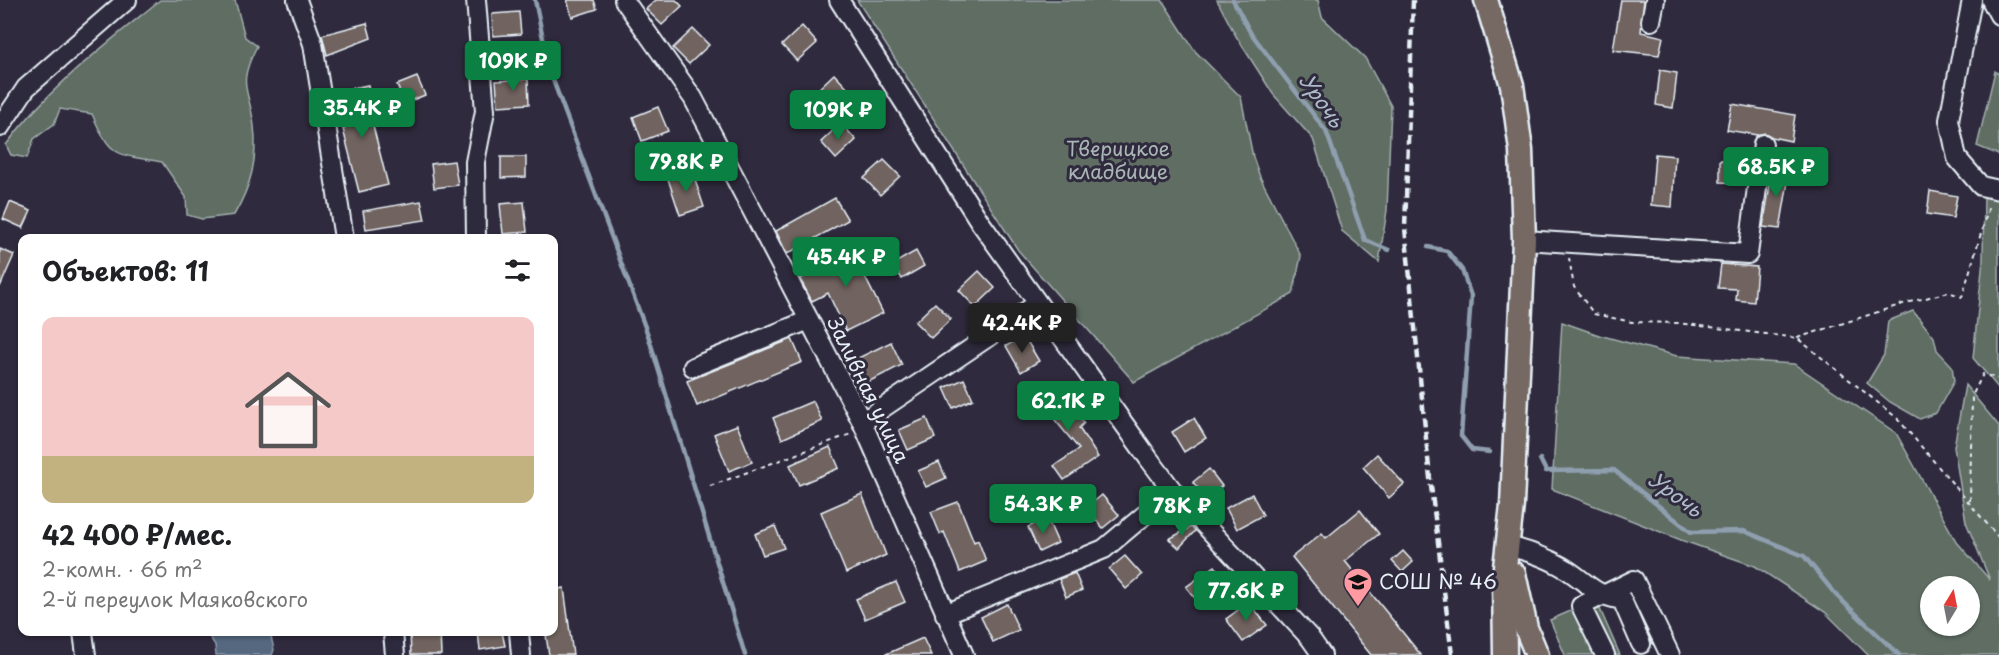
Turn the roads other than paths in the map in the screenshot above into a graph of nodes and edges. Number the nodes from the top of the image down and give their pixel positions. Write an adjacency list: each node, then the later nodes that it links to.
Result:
1 (127, 0): 12 (street)
2 (297, 0): 15 (street)
3 (476, 0): 16 (street)
4 (624, 0): 19 (street, Заливная улица)
5 (838, 0): 18 (street)
6 (1486, 0): 17 (main road)
7 (1655, 0): 11 (street)
8 (1972, 0): 14 (street)
9 (1991, 0): 10 (street)
10 (1999, 15)
11 (1651, 21)
12 (0, 128)
13 (1763, 144): 17 (street)
14 (1990, 188)
15 (343, 234)
16 (476, 234)
17 (1524, 240): 23 (main road)
18 (1037, 304): 21 (street); 22 (street)
19 (809, 320): 20 (street); 21 (street, Заливная улица)
20 (693, 367)
21 (863, 425): 25 (street, Заливная улица)
22 (1173, 491): 25 (street); 34 (street)
23 (1508, 546): 24 (street); 35 (main road); 36 (main road)
24 (1602, 596): 29 (street); 37 (street); 38 (street)
25 (945, 614): 33 (street, Заливная улица)
26 (84, 636): 30 (street)
27 (393, 636): 31 (street)
28 (520, 636): 32 (street)
29 (1641, 644)
30 (86, 655)
31 (395, 655)
32 (522, 655)
33 (964, 655)
34 (1322, 655)
35 (1505, 655)
36 (1537, 655)
37 (1605, 655)
38 (1670, 655)

